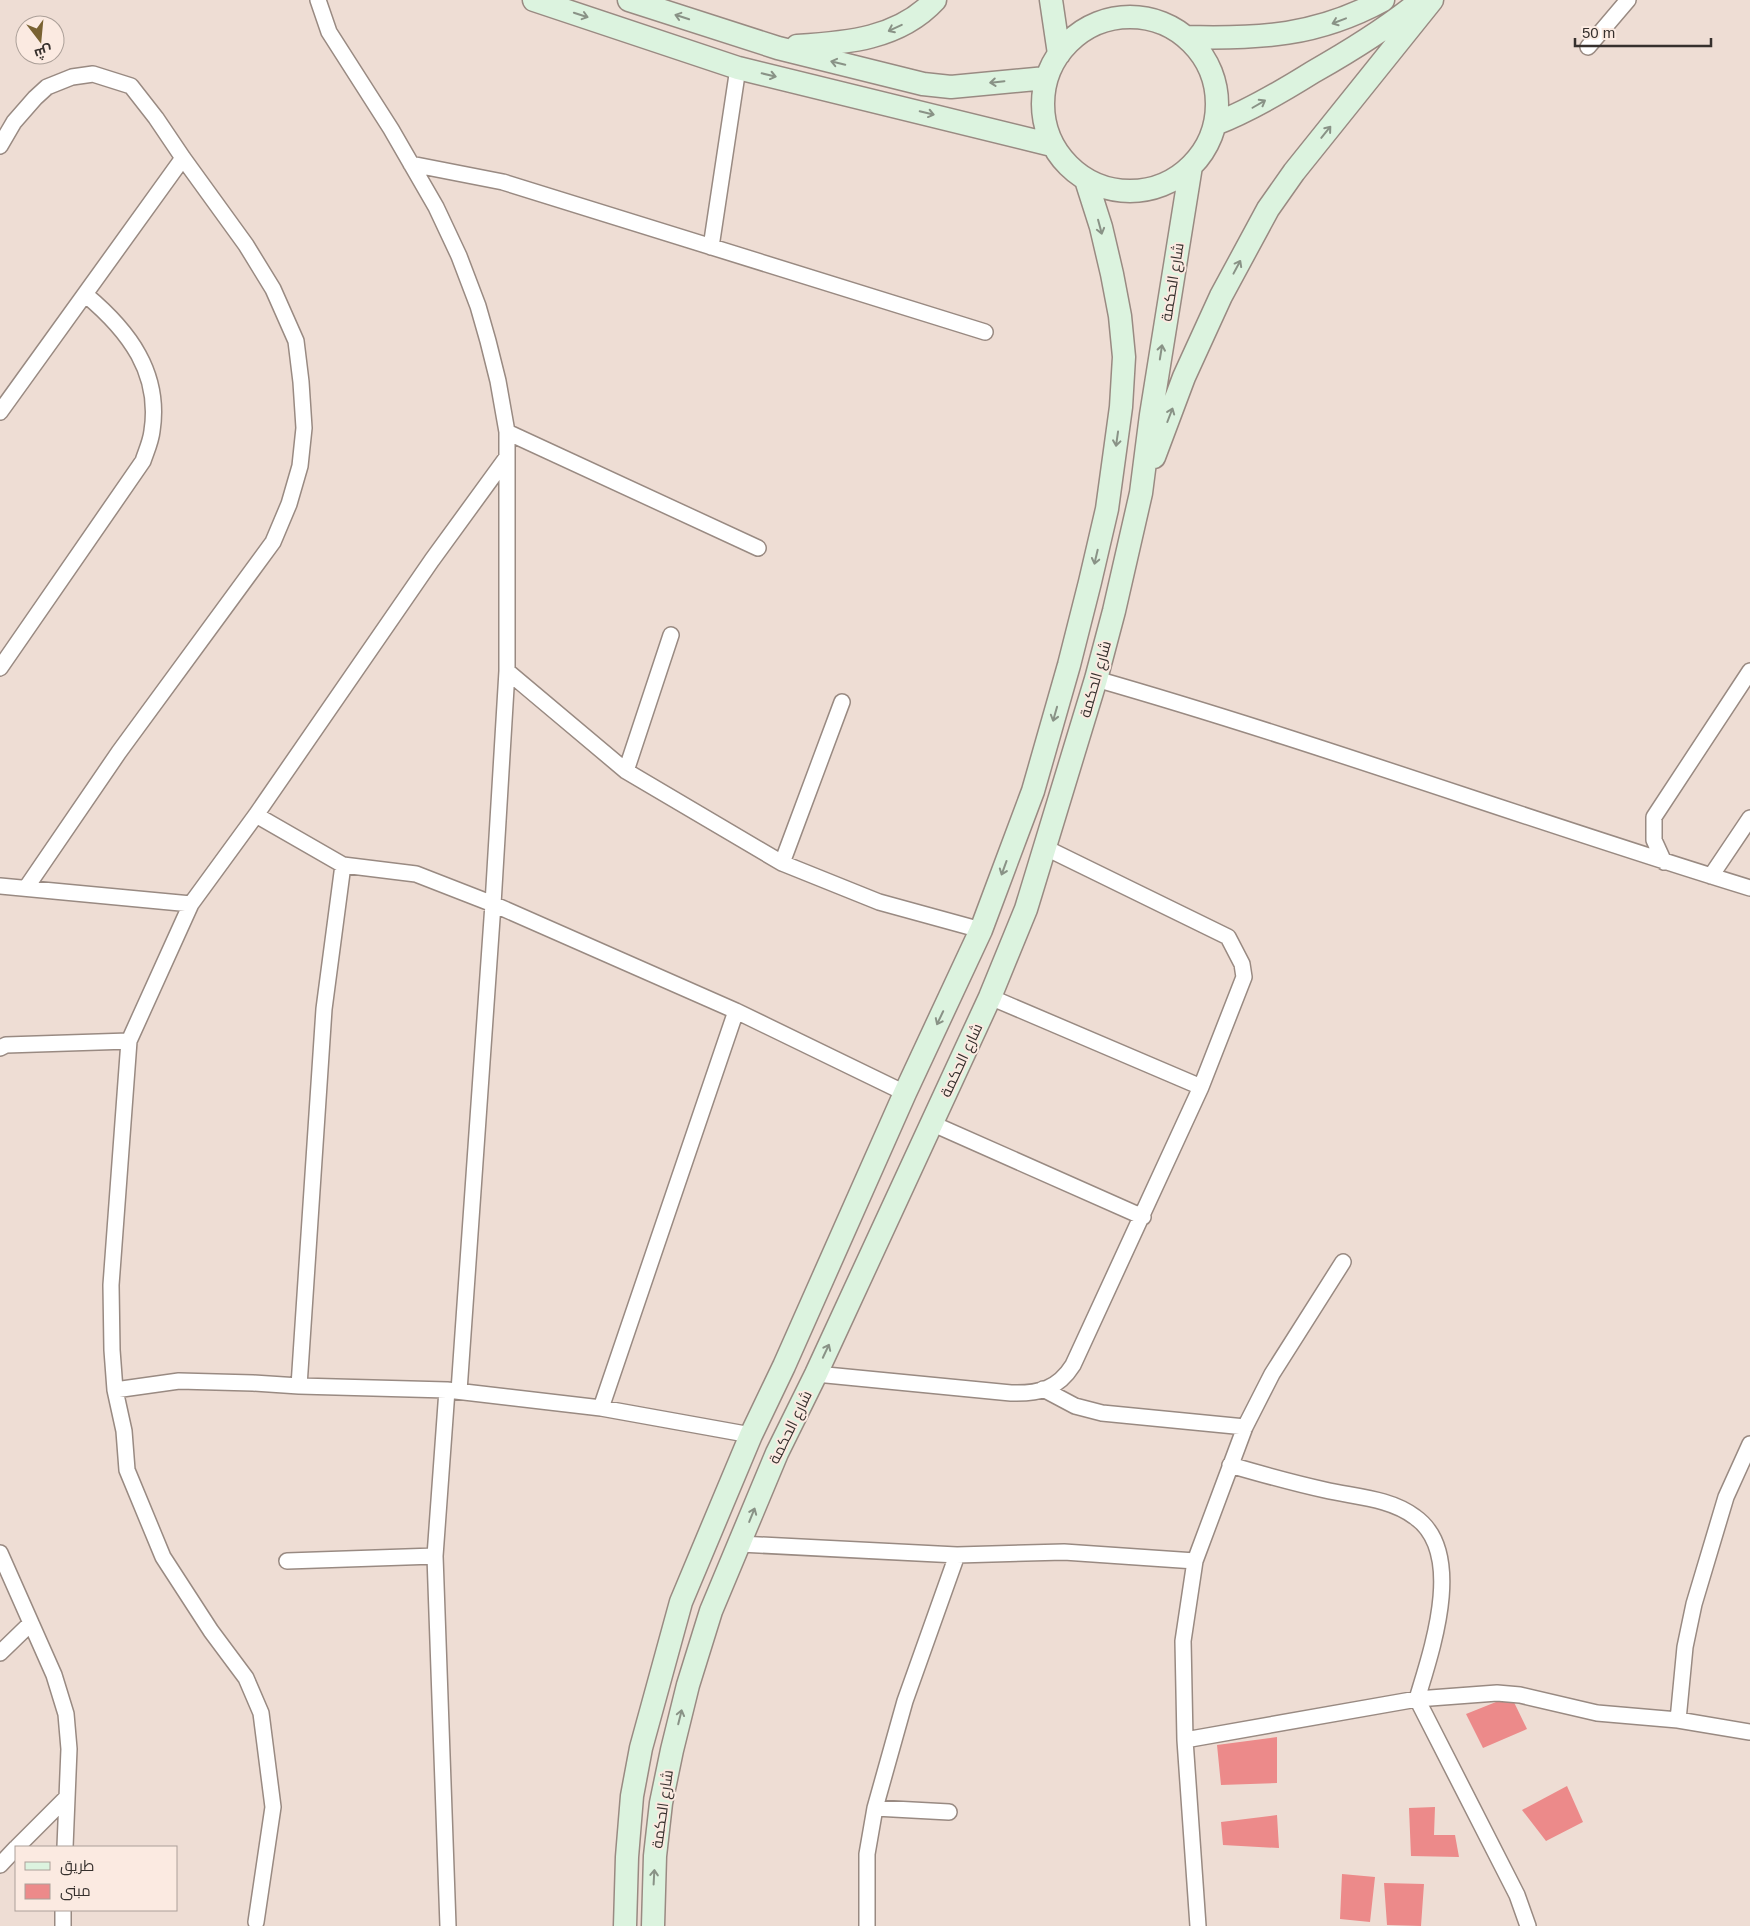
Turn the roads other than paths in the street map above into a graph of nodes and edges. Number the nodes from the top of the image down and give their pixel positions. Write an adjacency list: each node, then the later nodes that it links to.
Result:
1 (318, 0): 22 (street)
2 (534, 0): 16 (street, one-way to 16)
3 (629, 0): 14 (street, one-way to 3)
4 (935, 0): 14 (street, one-way to 14)
5 (1051, 0): 15 (street)
6 (1128, 0): 11 (street)
7 (1383, 0): 12 (street, one-way to 12)
8 (1422, 0): 18 (street, one-way to 8)
9 (1432, 0): 31 (street, one-way to 9)
10 (1628, 0): 13 (street)
11 (1143, 18): 12 (street); 15 (street)
12 (1186, 38): 18 (street)
13 (1588, 46)
14 (778, 48): 17 (street, one-way to 14)
15 (1059, 54): 17 (street)
16 (738, 68): 19 (street, one-way to 19); 25 (street)
17 (1046, 78): 19 (street)
18 (1214, 124): 23 (street)
19 (1052, 145): 24 (street)
20 (0, 146): 21 (street)
21 (183, 158): 26 (street); 48 (street)
22 (411, 164): 25 (street); 29 (street)
23 (1191, 166): 24 (street); 31 (street, شارع الحكمة, one-way to 23)
24 (1086, 180): 52 (street, شارع الحكمة, one-way to 52)
25 (711, 247): 27 (street)
26 (86, 295): 28 (street); 34 (street)
27 (985, 332)
28 (0, 412)
29 (507, 432): 30 (street); 32 (street)
30 (507, 457): 35 (street); 40 (street)
31 (1141, 493): 37 (street, شارع الحكمة)
32 (758, 548)
33 (671, 636): 39 (street)
34 (0, 668)
35 (506, 671): 39 (street); 51 (street)
36 (1750, 671): 43 (street)
37 (1096, 679): 42 (street, شارع الحكمة); 43 (street)
38 (842, 702): 44 (street)
39 (626, 770): 44 (street)
40 (256, 815): 45 (street); 50 (street)
41 (1750, 818): 46 (street)
42 (1044, 847): 53 (street, شارع الحكمة); 57 (street)
43 (1664, 862): 46 (street)
44 (782, 864): 52 (street)
45 (343, 865): 51 (street); 63 (street)
46 (1711, 876): 49 (street)
47 (0, 886): 48 (street)
48 (26, 888): 50 (street)
49 (1750, 888)
50 (191, 904): 55 (street)
51 (493, 904): 54 (street); 65 (street)
52 (981, 930): 58 (street, شارع الحكمة, one-way to 58)
53 (990, 997): 57 (street); 59 (street, شارع الحكمة)
54 (736, 1011): 58 (street); 67 (street)
55 (129, 1041): 56 (street); 64 (street)
56 (0, 1048)
57 (1201, 1087): 60 (street)
58 (905, 1093): 69 (street, شارع الحكمة)
59 (931, 1123): 60 (street); 62 (street, شارع الحكمة, one-way to 59)
60 (1143, 1217): 66 (street)
61 (1342, 1262): 68 (street)
62 (816, 1374): 66 (street); 72 (street, شارع الحكمة, one-way to 62)
63 (299, 1386): 64 (street); 65 (street)
64 (114, 1390): 92 (street)
65 (453, 1390): 67 (street); 75 (street)
66 (1043, 1390): 68 (street)
67 (601, 1408): 69 (street)
68 (1245, 1426): 71 (street)
69 (751, 1436): 95 (street, شارع الحكمة)
70 (1750, 1444): 81 (street)
71 (1230, 1466): 77 (street); 80 (street)
72 (740, 1544): 74 (street); 96 (street, شارع الحكمة, one-way to 72)
73 (0, 1553): 78 (street)
74 (957, 1555): 77 (street); 85 (street)
75 (435, 1556): 76 (street); 94 (street)
76 (287, 1561)
77 (1195, 1561): 83 (street)
78 (31, 1623): 79 (street); 84 (street)
79 (0, 1653)
80 (1416, 1699): 81 (street); 83 (street); 99 (street)
81 (1678, 1720): 82 (street)
82 (1750, 1732)
83 (1186, 1740): 98 (street)
84 (67, 1797): 87 (street); 88 (street)
85 (875, 1808): 86 (street); 97 (street)
86 (949, 1812)
87 (19, 1846)
88 (65, 1846)
89 (15, 1850): 90 (street)
90 (0, 1865)
91 (63, 1911): 93 (street)
92 (256, 1922)
93 (63, 1926)
94 (448, 1926)
95 (625, 1926)
96 (653, 1926)
97 (867, 1926)
98 (1198, 1926)
99 (1528, 1926)

